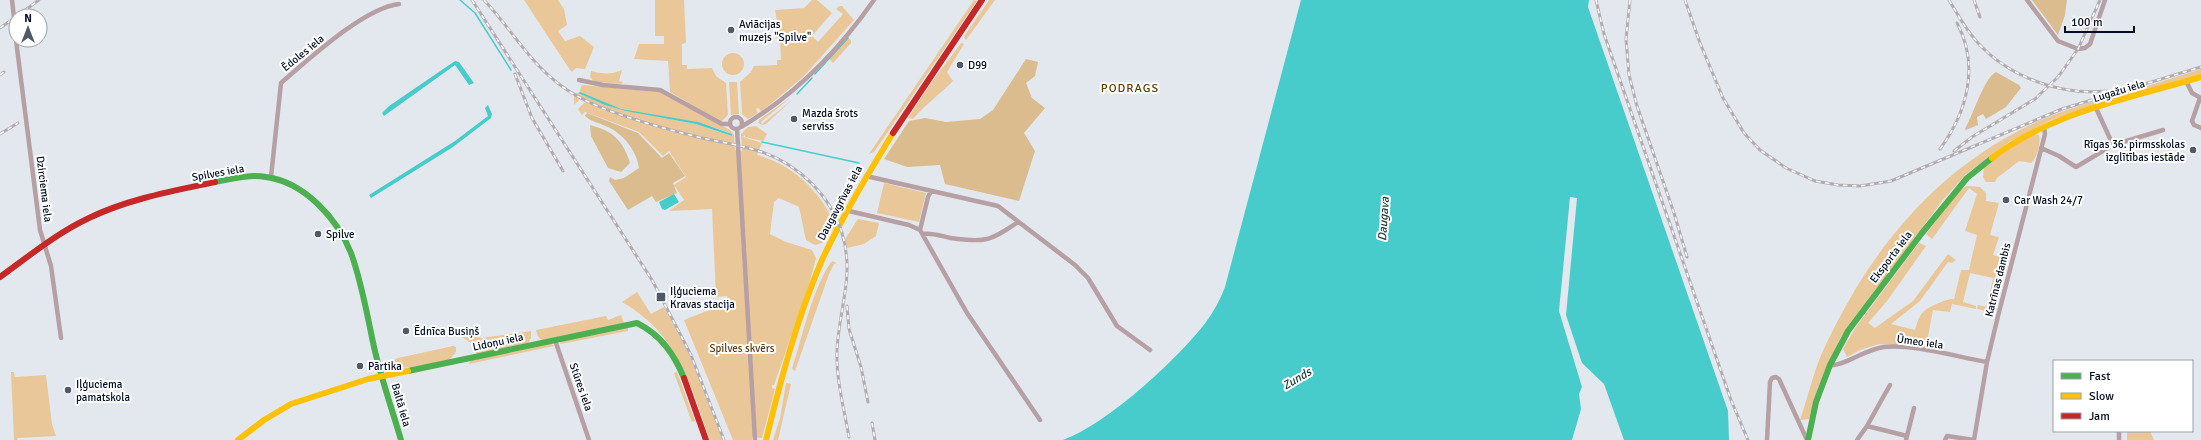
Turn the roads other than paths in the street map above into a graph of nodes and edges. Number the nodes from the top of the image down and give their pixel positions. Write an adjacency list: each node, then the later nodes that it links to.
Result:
1 (874, 0): 14 (street)
2 (982, 0): 19 (street, Daugavgrīvas iela)
3 (2027, 0): 4 (street)
4 (2105, 0)
5 (399, 4): 20 (street, Ēdoles iela)
6 (17, 48): 25 (street, Dzirciema iela)
7 (2201, 76): 9 (street, Lugažu iela)
8 (579, 80): 12 (street)
9 (2186, 81): 10 (street); 11 (street, Lugažu iela)
10 (2201, 98): 15 (street)
11 (2096, 108): 13 (street, Lugažu iela); 17 (street)
12 (730, 124): 14 (street); 14 (street)
13 (2044, 127): 18 (street, Katrīnas dambis); 31 (street, Eksporta iela)
14 (739, 128): 42 (street)
15 (2201, 128)
16 (2162, 130): 17 (street)
17 (2113, 145): 18 (street)
18 (2041, 148): 30 (street, Katrīnas dambis)
19 (866, 176): 21 (street); 22 (street, Daugavgrīvas iela)
20 (271, 177): 25 (street, Spilves iela); 32 (street, Spilves iela)
21 (931, 190): 23 (street); 24 (street)
22 (848, 211): 24 (street); 43 (street, Daugavgrīvas iela)
23 (1018, 222): 24 (street); 29 (street)
24 (922, 232): 35 (street)
25 (46, 244): 26 (street, Spilves iela); 27 (street, Dzirciema iela)
26 (0, 277)
27 (61, 338)
28 (555, 340): 32 (street, Lidoņu iela); 40 (street, Stūres iela); 41 (street, Lidoņu iela)
29 (1150, 350)
30 (1987, 362): 31 (street, Ūmeo iela); 48 (street, Katrīnas dambis)
31 (1830, 365): 45 (street, Eksporta iela)
32 (382, 375): 38 (street, Lidoņu iela); 39 (street, Baltā iela)
33 (1890, 385): 36 (street)
34 (1914, 408): 37 (street)
35 (1040, 420)
36 (1867, 426): 37 (street); 46 (street)
37 (1906, 438)
38 (238, 440)
39 (401, 440)
40 (589, 440)
41 (706, 440)
42 (755, 440)
43 (766, 440)
44 (1767, 440): 45 (street)
45 (1808, 440)
46 (1856, 440)
47 (1946, 440): 48 (street)
48 (1974, 440)

